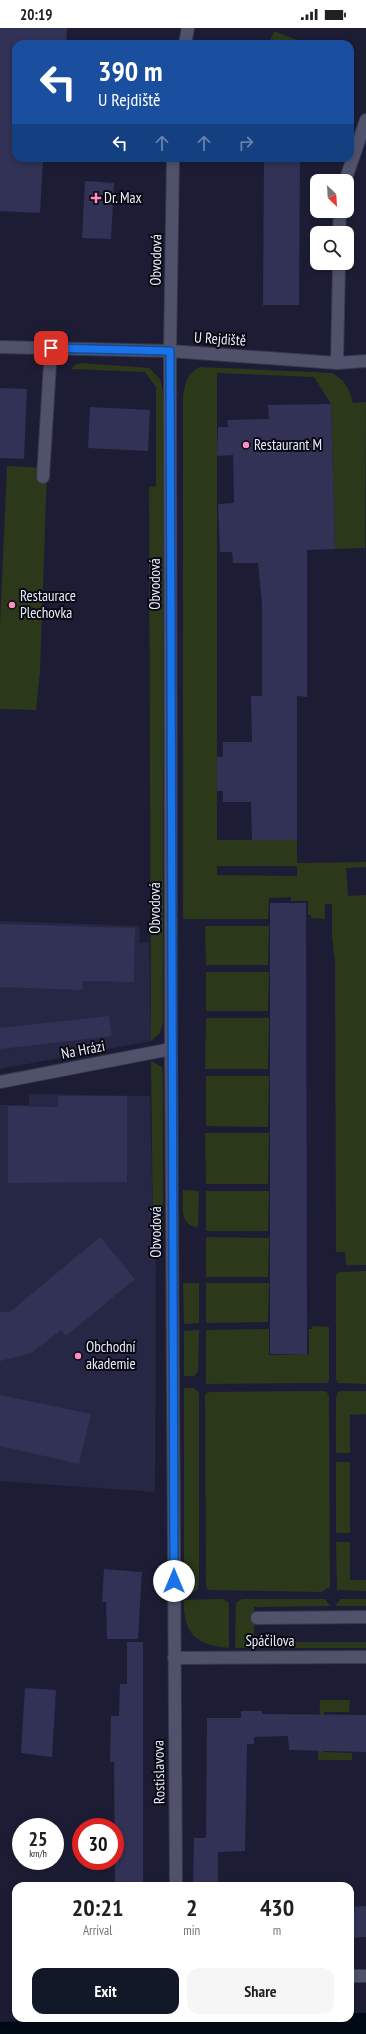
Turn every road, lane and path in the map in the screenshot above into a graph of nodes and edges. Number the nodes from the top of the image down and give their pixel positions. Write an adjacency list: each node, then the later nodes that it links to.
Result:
1 (188, 28): 2 (street)
2 (186, 40)
3 (366, 120): 4 (street)
4 (354, 155)
5 (173, 162): 11 (street, Obvodová)
6 (352, 162): 7 (street)
7 (347, 174)
8 (339, 270): 13 (street)
9 (0, 347): 10 (street, U Rejdiště)
10 (51, 348): 11 (street, U Rejdiště); 14 (street)
11 (170, 351): 13 (street, U Rejdiště); 15 (street, Obvodová)
12 (366, 361): 13 (street, U Rejdiště)
13 (337, 363)
14 (43, 477)
15 (171, 1049): 16 (street, Na Hrázi); 20 (street, Obvodová)
16 (0, 1082)
17 (366, 1617): 18 (street)
18 (257, 1618)
19 (366, 1657): 20 (street, Spáčilova)
20 (174, 1658): 21 (street, Rostislavova)
21 (176, 1882)
22 (354, 1976): 23 (street)
23 (366, 1976)

